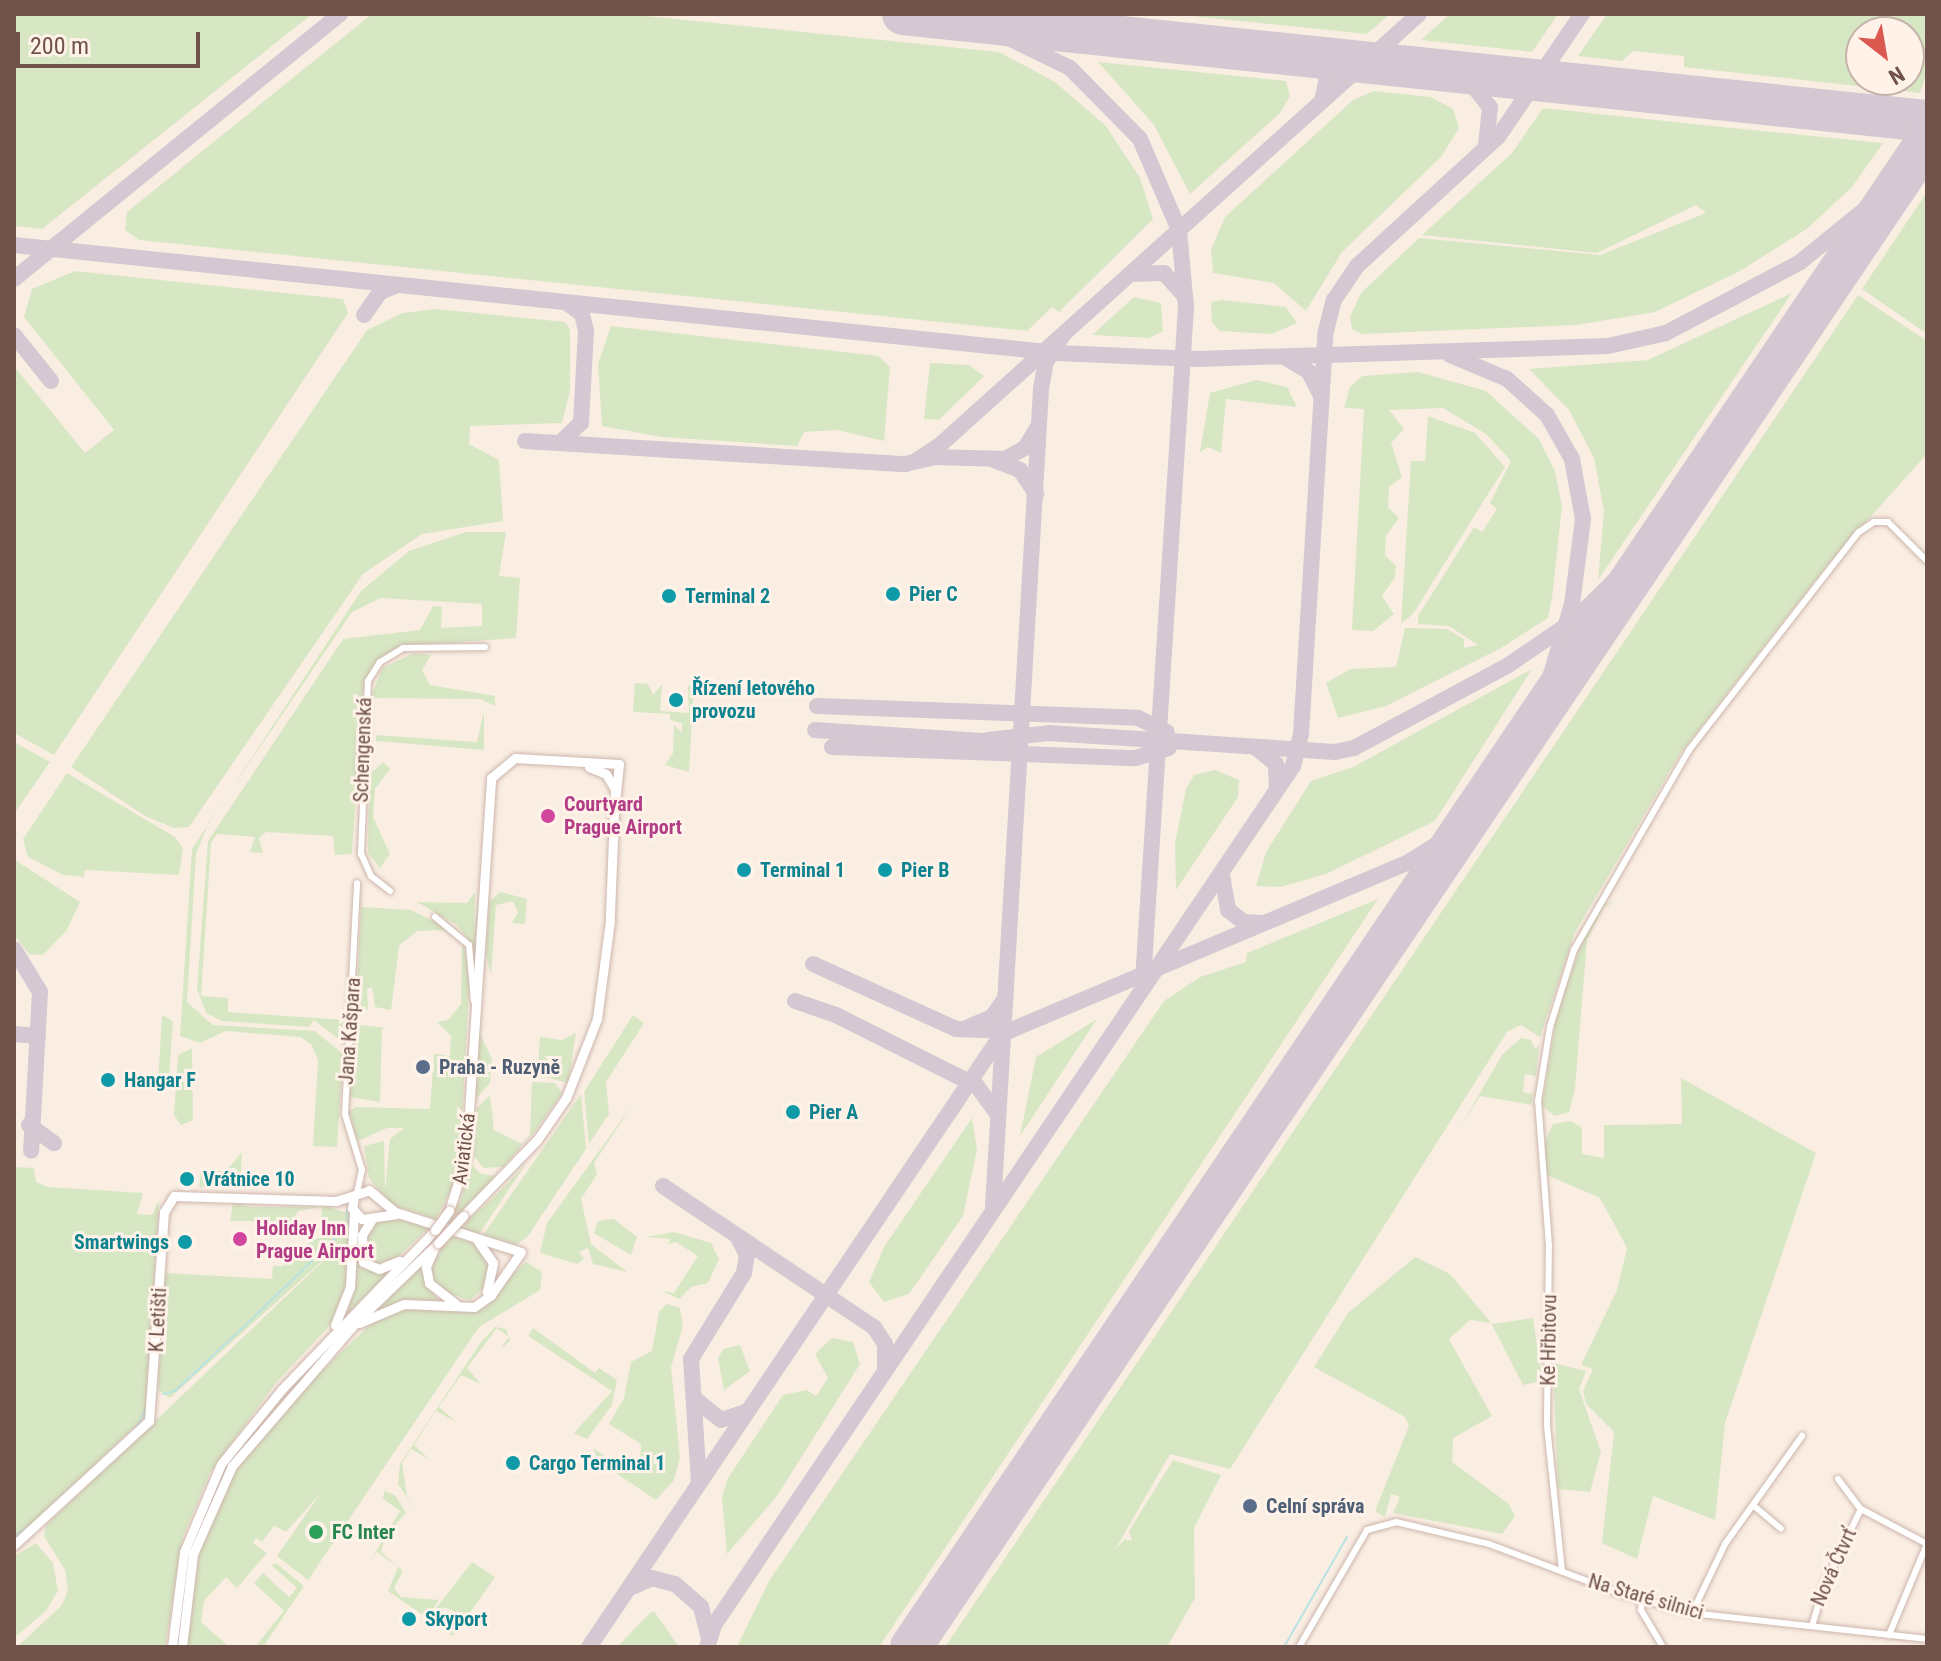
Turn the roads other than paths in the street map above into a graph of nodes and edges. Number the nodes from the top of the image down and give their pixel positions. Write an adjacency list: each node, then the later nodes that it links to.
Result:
1 (1927, 561): 29 (street, Ke Hřbitovu)
2 (485, 647): 6 (street, Schengenská)
3 (563, 760): 4 (main road, Aviatická); 4 (main road); 8 (main road, Aviatická)
4 (615, 800): 17 (main road, Aviatická, bridge)
5 (357, 883): 9 (street, Jana Kašpara)
6 (390, 891)
7 (435, 917): 8 (street)
8 (476, 1004): 18 (main road, Aviatická, bridge)
9 (363, 1176): 10 (street); 11 (street, Jana Kašpara)
10 (356, 1194): 11 (main road, K Letišti); 12 (main road, K Letišti); 13 (main road)
11 (376, 1195): 14 (main road, K Letišti); 15 (main road)
12 (331, 1201): 13 (main road, K Letišti); 28 (main road, K Letišti)
13 (353, 1212): 15 (main road, K Letišti); 22 (main road)
14 (400, 1213): 15 (main road, K Letišti); 16 (main road, K Letišti)
15 (374, 1218): 18 (main road)
16 (471, 1236): 19 (main road, K Letišti); 20 (main road)
17 (438, 1243): 20 (main road); 21 (main road, Aviatická)
18 (418, 1247): 22 (main road, Aviatická)
19 (521, 1252): 20 (main road); 21 (main road)
20 (487, 1292)
21 (354, 1326): 39 (main road, Aviatická)
22 (292, 1378): 38 (main road, Aviatická)
23 (1802, 1436): 25 (street)
24 (1838, 1479): 26 (street, Nová Čtvrť)
25 (1754, 1506): 27 (street); 33 (street)
26 (1861, 1509): 34 (street, Nová Čtvrť); 35 (street, Nová Čtvrť)
27 (1781, 1529)
28 (14, 1545)
29 (1562, 1571): 30 (street, Na Staré silnici); 40 (street, Na Staré silnici)
30 (1624, 1595): 31 (street, Na Staré silnici); 32 (street)
31 (1642, 1599): 32 (street); 33 (street, Na Staré silnici)
32 (1641, 1610): 41 (street)
33 (1692, 1613): 34 (street, Na Staré silnici)
34 (1812, 1626): 35 (street, Na Staré silnici)
35 (1889, 1635): 36 (street, Na Staré silnici)
36 (1912, 1638): 37 (street, Na Staré silnici); 42 (street)
37 (1927, 1639)
38 (172, 1647)
39 (182, 1647)
40 (1299, 1647)
41 (1660, 1647)
42 (1911, 1647)

